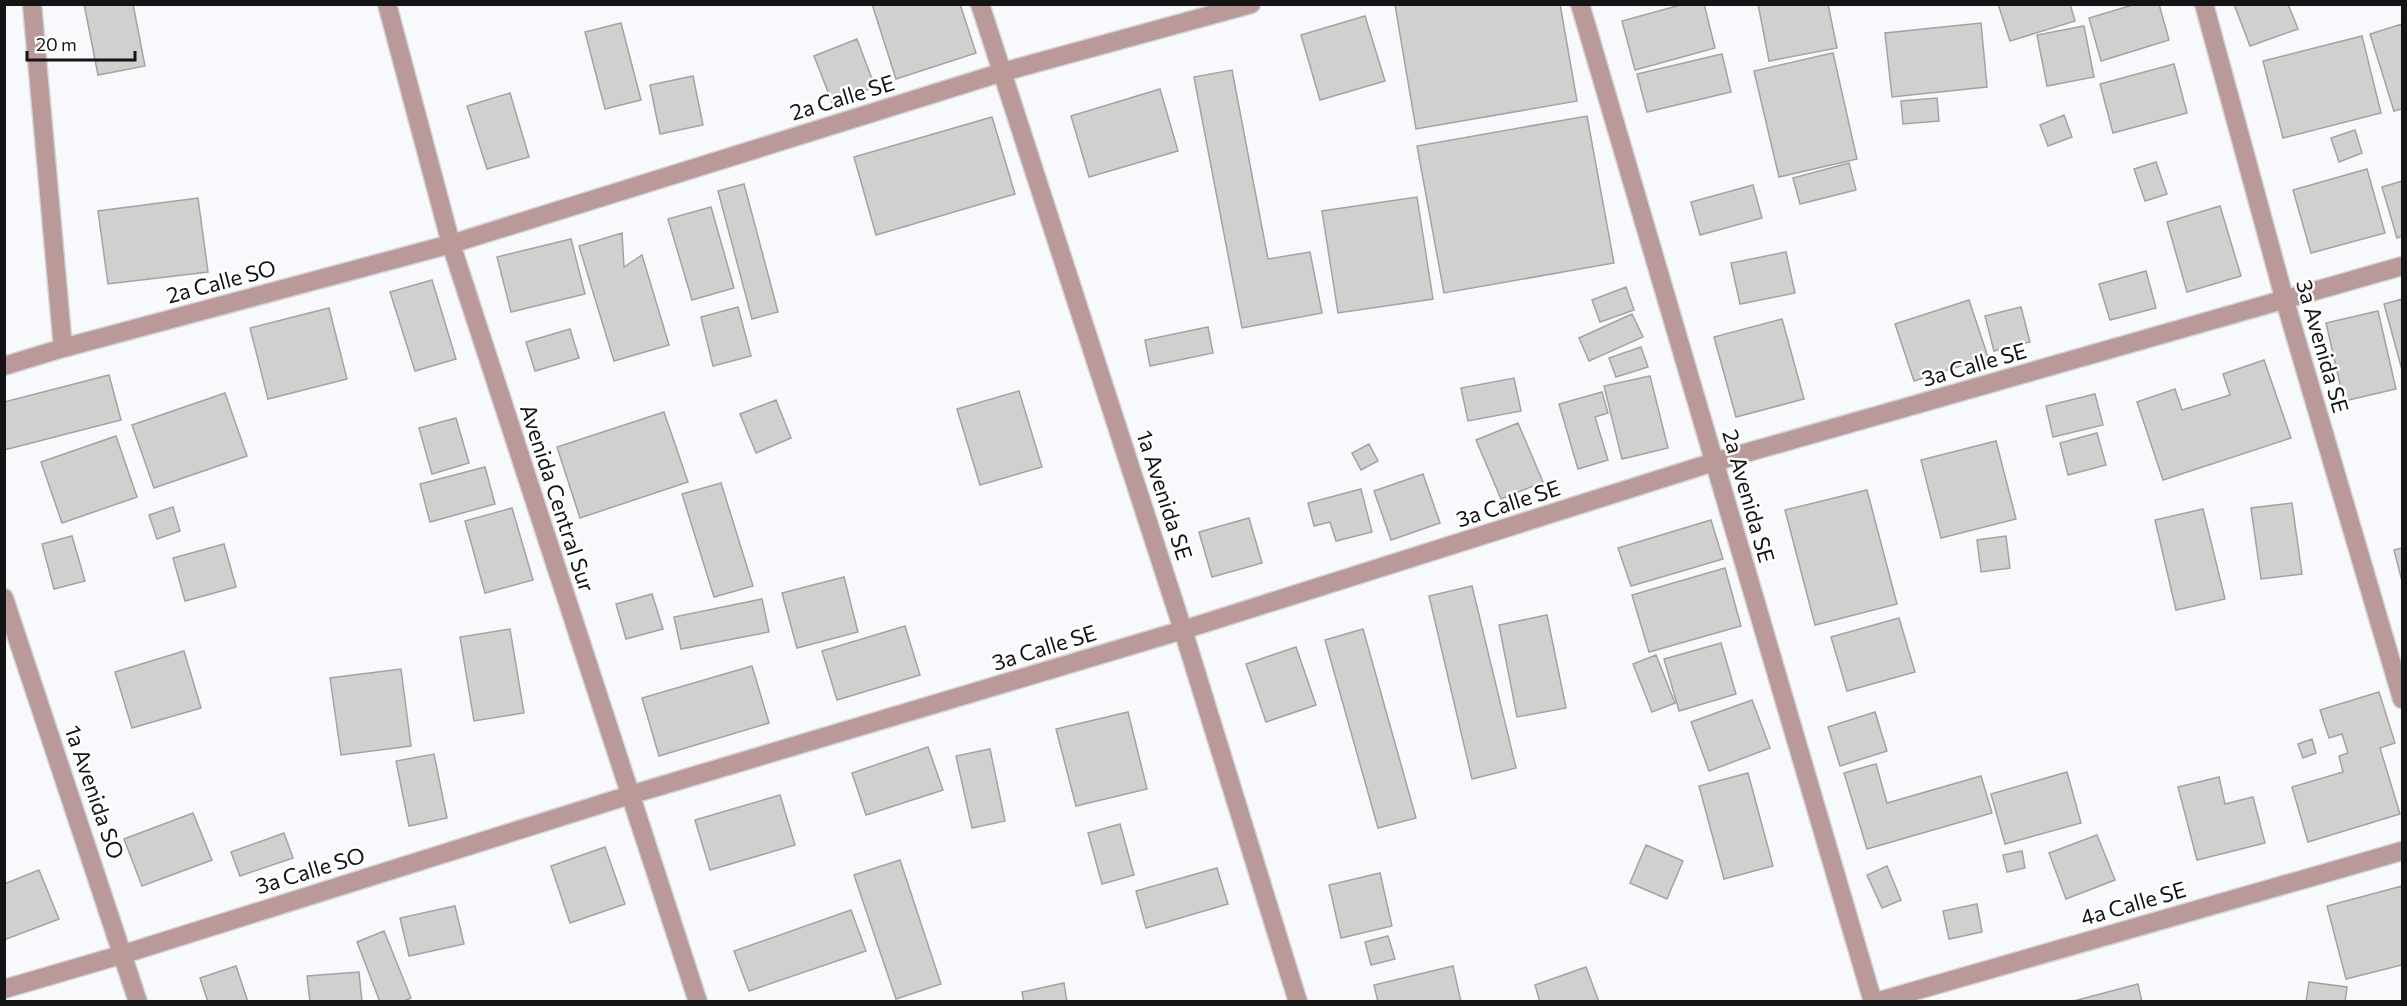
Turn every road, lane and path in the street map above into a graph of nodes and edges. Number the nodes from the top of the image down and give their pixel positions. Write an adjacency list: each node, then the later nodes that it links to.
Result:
1 (32, 4): 11 (street)
2 (387, 4): 8 (street, Avenida Central Sur)
3 (980, 4): 7 (street, 1a Avenida SE)
4 (1251, 4): 7 (street, 2a Calle SE)
5 (1580, 4): 13 (street, 2a Avenida SE)
6 (2204, 4): 10 (street, 3a Avenida SE)
7 (1003, 72): 8 (street, 2a Calle SE); 15 (street, 1a Avenida SE)
8 (451, 244): 11 (street, 2a Calle SO); 17 (street, Avenida Central Sur)
9 (2403, 266): 10 (street, 3a Calle SE)
10 (2285, 301): 13 (street, 3a Calle SE); 16 (street, 3a Avenida SE)
11 (63, 348): 12 (street, 2a Calle SO)
12 (4, 366)
13 (1714, 462): 15 (street, 3a Calle SE); 24 (street, 2a Avenida SE)
14 (4, 598): 19 (street, 1a Avenida SO)
15 (1183, 630): 17 (street, 3a Calle SE); 23 (street, 1a Avenida SE)
16 (2403, 699)
17 (630, 795): 19 (street, 3a Calle SO); 22 (street, Avenida Central Sur)
18 (2403, 851): 24 (street, 4a Calle SE)
19 (124, 954): 20 (street, 3a Calle SO); 21 (street, 1a Avenida SO)
20 (4, 989)
21 (138, 1002)
22 (698, 1002)
23 (1298, 1002)
24 (1875, 1002)

